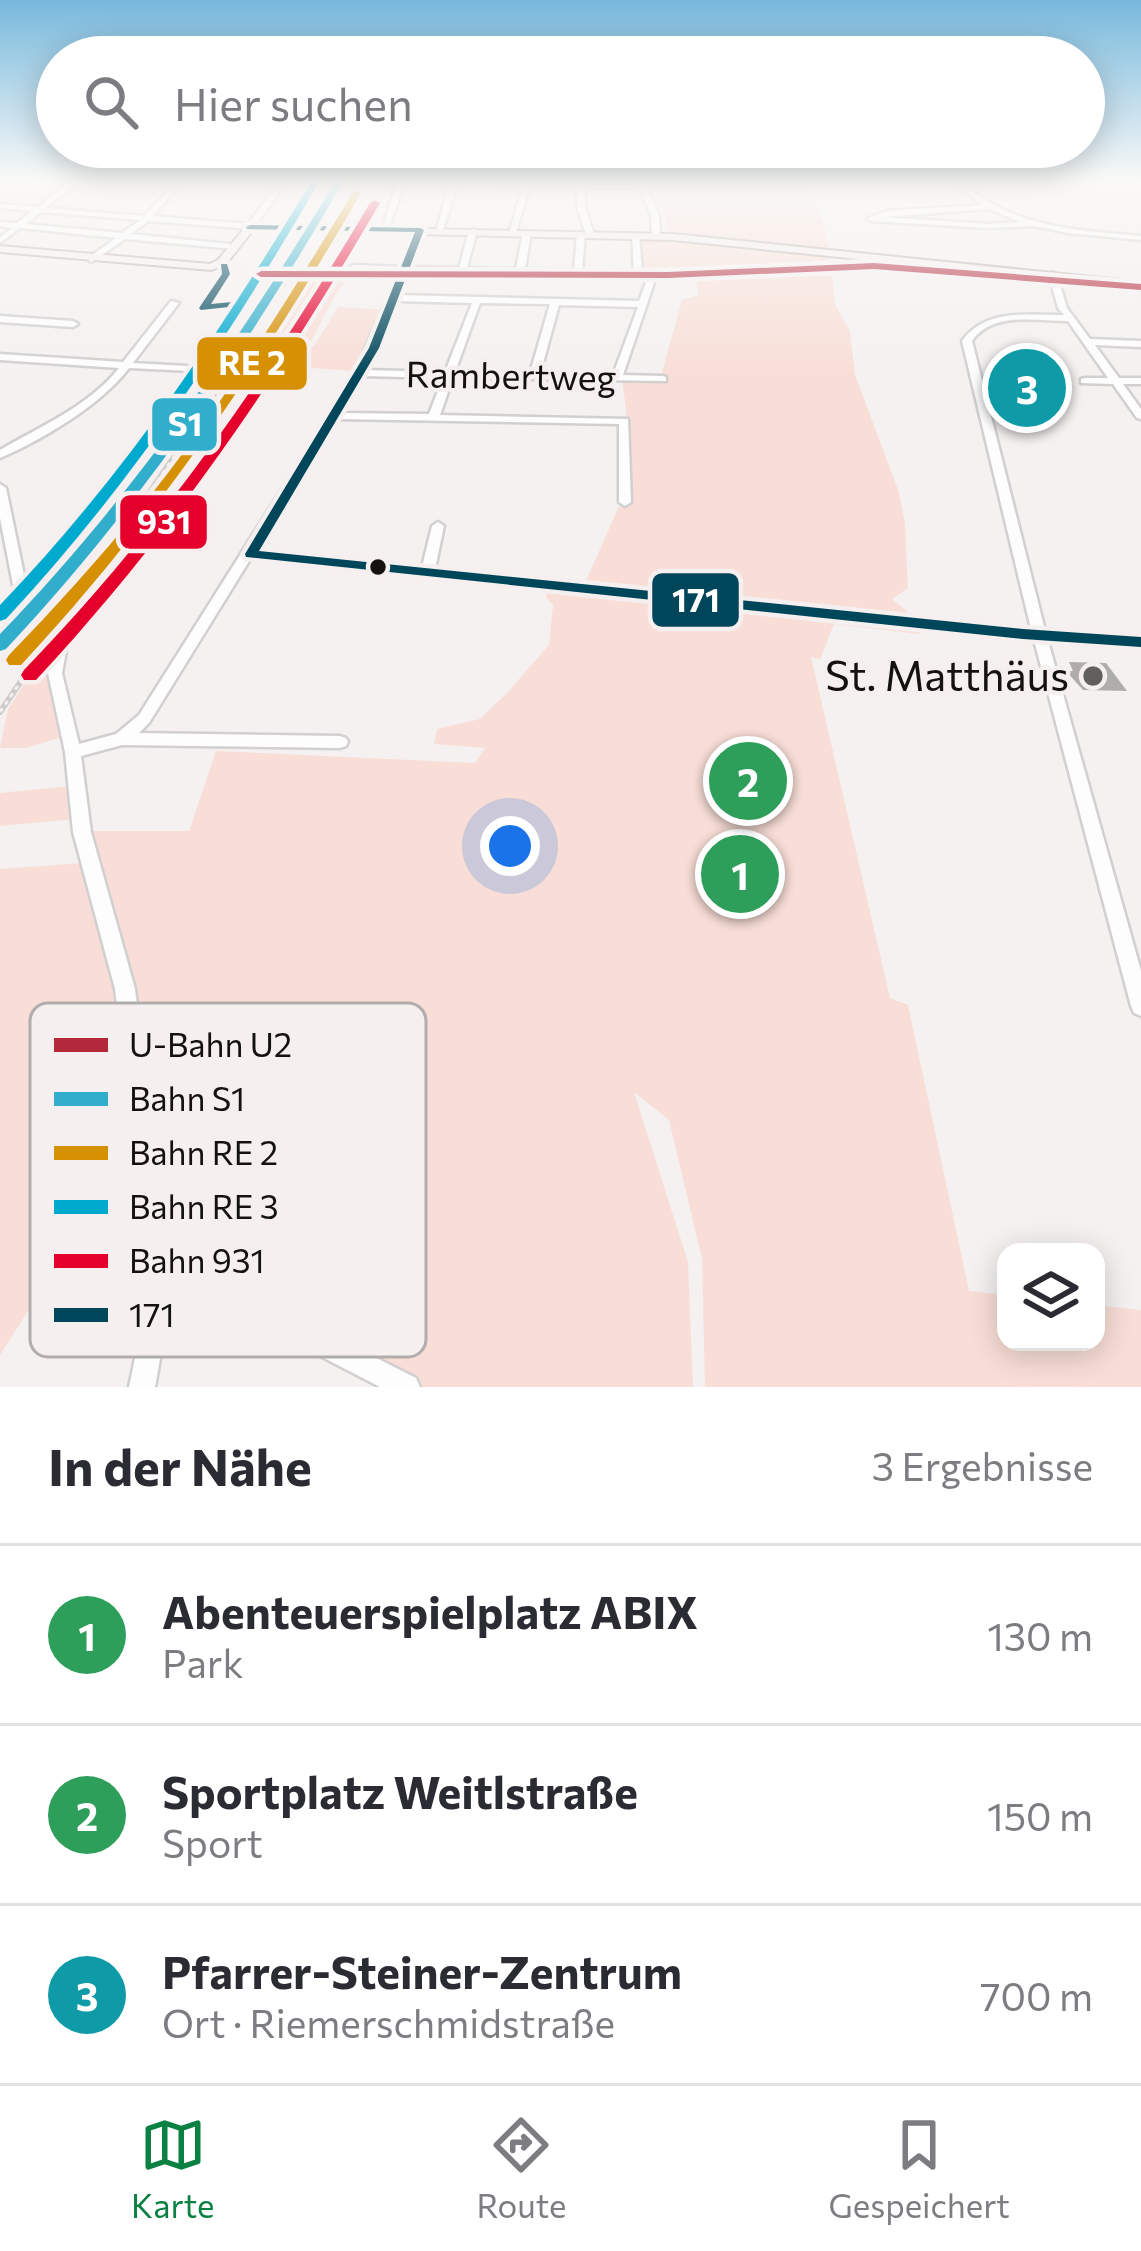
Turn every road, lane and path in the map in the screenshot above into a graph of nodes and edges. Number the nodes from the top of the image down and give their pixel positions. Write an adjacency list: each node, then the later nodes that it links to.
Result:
1 (11, 247): 10 (main road)
2 (109, 247): 10 (street)
3 (235, 247): 10 (main road)
4 (413, 247): 12 (street)
5 (469, 247): 13 (street)
6 (525, 247): 14 (street)
7 (583, 247): 15 (street)
8 (637, 247): 16 (street)
9 (762, 247): 17 (main road)
10 (92, 259)
11 (353, 268): 12 (street)
12 (403, 270): 13 (street); 19 (street)
13 (462, 271): 14 (street)
14 (520, 272): 15 (street)
15 (578, 273): 16 (street)
16 (638, 274): 23 (street)
17 (1053, 276): 18 (main road); 24 (street)
18 (1141, 285)
19 (394, 298): 20 (street); 32 (street)
20 (477, 300): 21 (street); 33 (street)
21 (555, 302): 23 (street); 34 (street)
22 (174, 303): 30 (street)
23 (641, 304): 35 (street)
24 (1066, 313): 27 (street); 51 (street)
25 (0, 319): 26 (street)
26 (73, 324)
27 (1088, 342): 28 (street); 37 (street)
28 (1141, 344)
29 (0, 358): 30 (street)
30 (125, 367): 31 (street); 43 (street)
31 (187, 368)
32 (360, 374): 33 (street, Rambertweg); 40 (street)
33 (451, 376): 34 (street, Rambertweg); 42 (street)
34 (534, 377): 35 (street, Rambertweg)
35 (617, 379): 36 (street, Rambertweg)
36 (662, 379)
37 (1117, 380): 38 (street); 39 (street); 41 (street)
38 (1085, 381)
39 (1141, 381)
40 (334, 416): 42 (street); 47 (street)
41 (1141, 416)
42 (433, 418): 45 (street)
43 (0, 455)
44 (0, 488): 49 (street)
45 (625, 502)
46 (438, 526): 48 (street)
47 (250, 554): 48 (street); 53 (street)
48 (428, 572): 51 (street)
49 (23, 601): 50 (street); 55 (street)
50 (0, 622)
51 (1040, 635): 52 (street); 57 (street)
52 (1141, 642)
53 (121, 739): 54 (street); 55 (street)
54 (340, 742)
55 (73, 752): 56 (street)
56 (127, 1003)
57 (1141, 1006)
58 (148, 1357): 60 (street)
59 (348, 1357): 61 (street)
60 (142, 1387)
61 (407, 1387)

